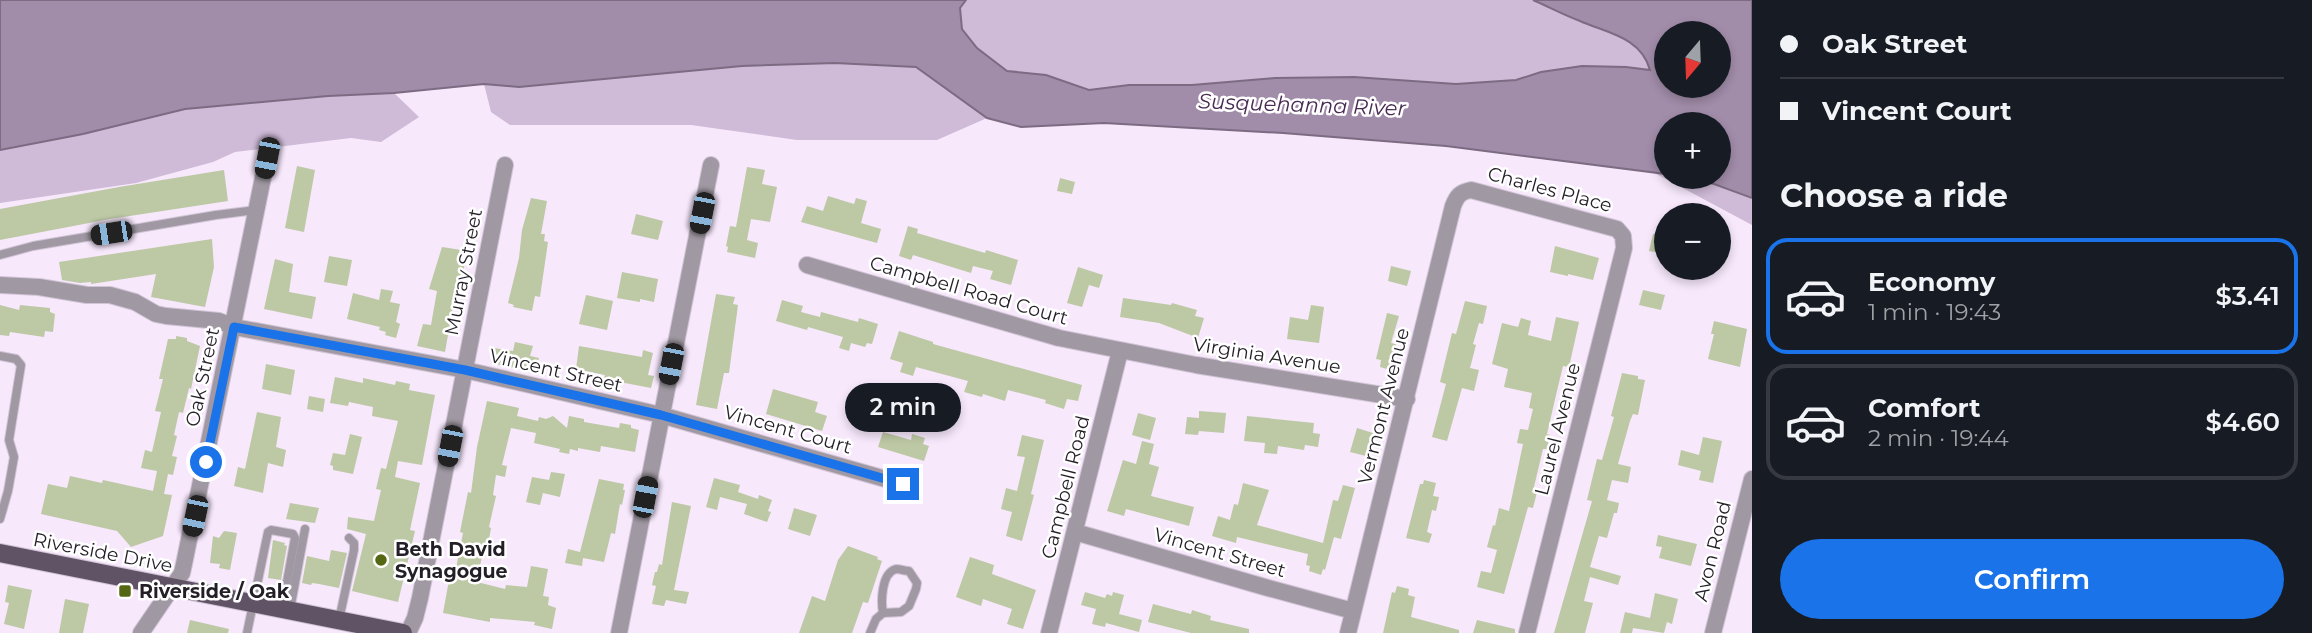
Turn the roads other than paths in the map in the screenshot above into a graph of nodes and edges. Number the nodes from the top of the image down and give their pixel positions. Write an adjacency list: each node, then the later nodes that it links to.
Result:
1 (267, 158): 5 (street, Oak Street)
2 (711, 164): 15 (street)
3 (505, 165): 13 (street, Murray Street)
4 (1462, 191): 6 (street, Charles Place); 14 (street, Vermont Avenue)
5 (256, 210): 7 (lane); 10 (street, Oak Street)
6 (1623, 236): 37 (street, Laurel Avenue)
7 (0, 255)
8 (807, 265): 11 (street, Campbell Road Court)
9 (0, 285): 10 (street, Vincent Street)
10 (234, 327): 13 (street, Vincent Street); 24 (street, Oak Street)
11 (1120, 351): 14 (street, Virginia Avenue); 21 (street, Campbell Road)
12 (1, 359): 16 (lane)
13 (465, 370): 15 (street, Vincent Street); 32 (street, Murray Street)
14 (1407, 399): 27 (street, Vermont Avenue)
15 (661, 415): 18 (street, Vincent Court); 33 (street)
16 (4, 438): 19 (lane)
17 (1752, 479): 38 (street, Avon Road)
18 (903, 484)
19 (0, 519)
20 (305, 529): 26 (lane)
21 (1075, 532): 27 (street, Vincent Street); 35 (street, Campbell Road)
22 (349, 538): 29 (lane)
23 (0, 553): 24 (main road, Riverside Drive)
24 (172, 587): 25 (main road, Riverside Drive); 30 (street, Oak Street)
25 (254, 603): 26 (main road, Riverside Drive); 26 (lane); 31 (lane)
26 (286, 610): 29 (main road, Riverside Drive)
27 (1353, 611): 36 (street, Vermont Avenue)
28 (883, 613): 28 (lane); 34 (lane)
29 (340, 620): 32 (main road, Riverside Drive)
30 (141, 633)
31 (247, 633)
32 (405, 633)
33 (619, 633)
34 (870, 633)
35 (1049, 633)
36 (1348, 633)
37 (1527, 633)
38 (1713, 633)

